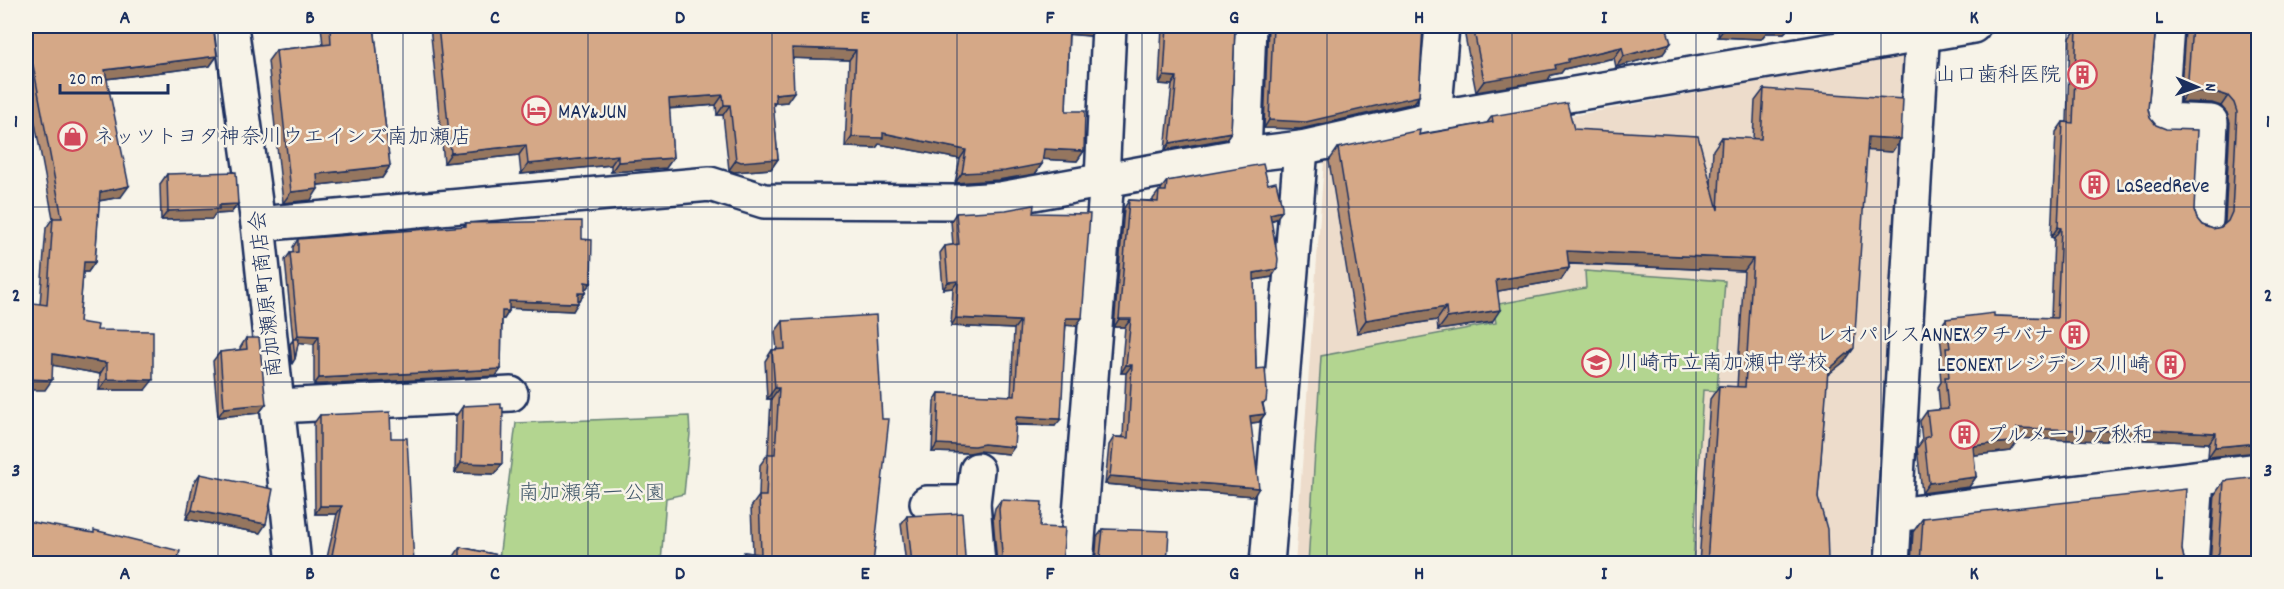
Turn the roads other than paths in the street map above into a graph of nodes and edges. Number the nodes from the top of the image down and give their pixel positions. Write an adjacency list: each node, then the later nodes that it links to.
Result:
1 (231, 26): 13 (street, 南加瀬原町商店会)
2 (1109, 26): 11 (street)
3 (1249, 26): 10 (street)
4 (1442, 26): 8 (street)
5 (1973, 26): 7 (street)
6 (2167, 26): 12 (street)
7 (1922, 30): 8 (street); 21 (street)
8 (1434, 118): 9 (street)
9 (1301, 148): 10 (street); 25 (street)
10 (1244, 154): 11 (street)
11 (1105, 180): 13 (street); 24 (street)
12 (2206, 220)
13 (258, 224): 15 (street, 南加瀬原町商店会)
14 (511, 394): 15 (street)
15 (277, 406): 22 (street, 南加瀬原町商店会)
16 (977, 470): 20 (street)
17 (2259, 470): 18 (street)
18 (2198, 478): 21 (street); 27 (street)
19 (927, 503): 20 (street)
20 (973, 503): 23 (street)
21 (1896, 515): 26 (street)
22 (294, 564)
23 (978, 564)
24 (1076, 564)
25 (1267, 564)
26 (1892, 564)
27 (2191, 564)

